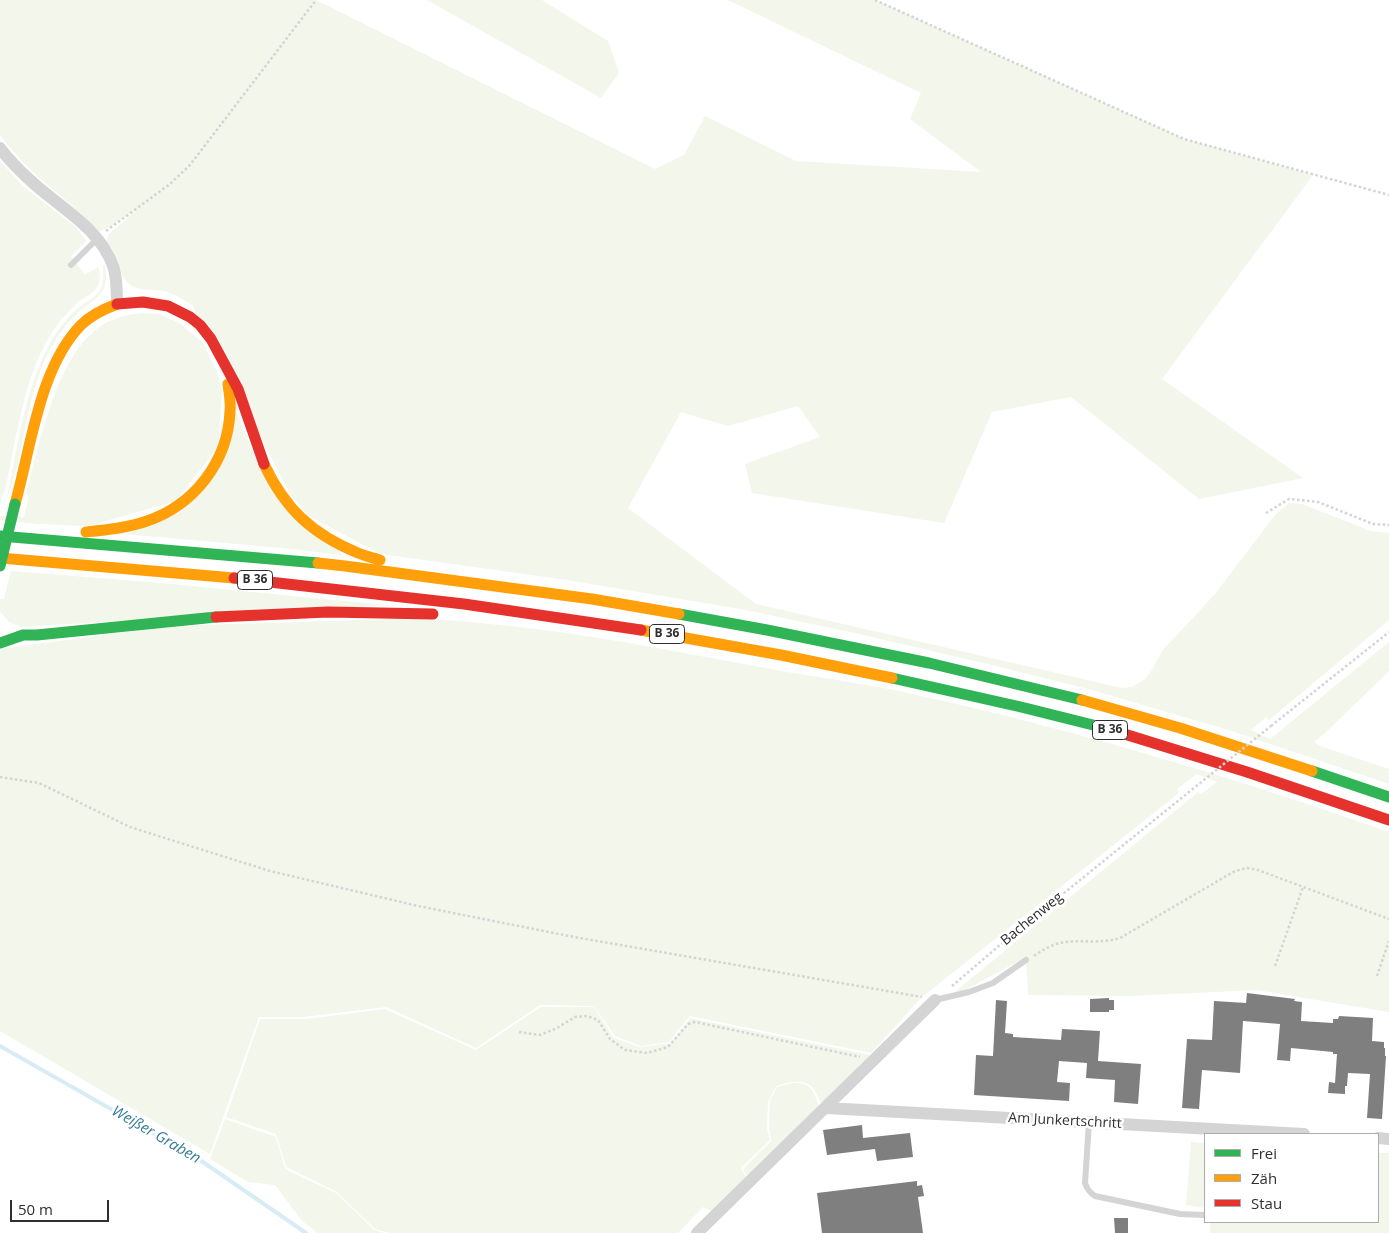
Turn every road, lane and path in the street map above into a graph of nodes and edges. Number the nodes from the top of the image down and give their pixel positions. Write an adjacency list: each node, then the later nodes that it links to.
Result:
1 (316, 0): 5 (path)
2 (875, 0): 4 (path)
3 (0, 148): 5 (street)
4 (1389, 195)
5 (97, 239): 6 (lane); 7 (street)
6 (71, 265)
7 (118, 304): 8 (main road); 14 (main road, bridge)
8 (226, 367): 12 (main road); 15 (main road, B 36)
9 (1266, 513): 10 (path)
10 (1389, 525)
11 (0, 536): 12 (main road, B 36)
12 (44, 540): 15 (main road, B 36)
13 (0, 558): 16 (main road, B 36)
14 (0, 566)
15 (417, 575): 24 (main road, B 36)
16 (508, 610): 18 (main road, B 36); 25 (main road, B 36)
17 (446, 615): 21 (main road)
18 (464, 615)
19 (9, 628): 21 (main road)
20 (1389, 632): 32 (path, Bachenweg, bridge)
21 (23, 635): 22 (main road)
22 (0, 643)
23 (0, 777): 32 (path)
24 (1389, 797)
25 (1389, 820)
26 (1303, 887): 27 (path); 29 (path); 30 (path)
27 (1389, 919)
28 (1389, 941): 31 (path)
29 (1026, 960): 32 (lane)
30 (1275, 966)
31 (1377, 976)
32 (935, 1000): 34 (street)
33 (519, 1032): 34 (path)
34 (873, 1062): 35 (street)
35 (826, 1108): 36 (street, Am Junkertschritt); 39 (street)
36 (1089, 1122): 37 (street, Am Junkertschritt); 38 (lane)
37 (1286, 1133)
38 (1204, 1215)
39 (698, 1233)

